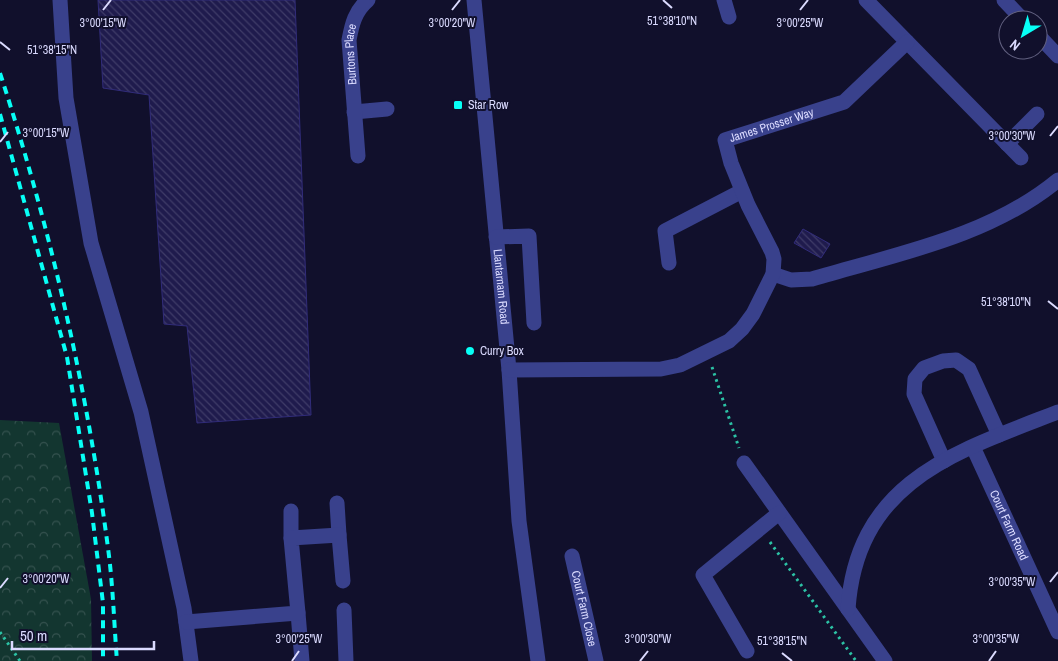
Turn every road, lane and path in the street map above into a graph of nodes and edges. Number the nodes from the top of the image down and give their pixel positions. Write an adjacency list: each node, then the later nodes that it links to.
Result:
1 (60, 0): 42 (street)
2 (368, 0): 13 (street, Burtons Place)
3 (474, 0): 20 (street, Llantarnam Road)
4 (724, 0): 8 (street)
5 (866, 0): 9 (street)
6 (1004, 0): 7 (street)
7 (1014, 10)
8 (729, 17)
9 (906, 42): 15 (street); 19 (street, James Prosser Way)
10 (1048, 46): 11 (street)
11 (1058, 56)
12 (387, 109): 13 (street)
13 (354, 112): 16 (street, Burtons Place)
14 (1037, 114): 15 (street)
15 (1006, 144): 17 (street)
16 (358, 156)
17 (1020, 158)
18 (1058, 180): 22 (street)
19 (742, 191): 21 (street); 22 (street, James Prosser Way)
20 (496, 237): 23 (street); 25 (street, Llantarnam Road)
21 (669, 263)
22 (773, 274): 24 (street)
23 (534, 323)
24 (707, 353): 25 (street); 30 (path)
25 (509, 370): 51 (street, Llantarnam Road)
26 (1058, 412): 27 (street)
27 (999, 435): 28 (street); 29 (street)
28 (973, 447): 29 (street); 44 (street, Court Farm Road)
29 (944, 461): 39 (street)
30 (744, 463): 33 (street)
31 (337, 503): 35 (street)
32 (291, 511): 36 (street)
33 (779, 513): 34 (street); 39 (street)
34 (760, 529): 45 (street); 53 (path)
35 (339, 535): 36 (street); 38 (street)
36 (291, 538): 41 (street)
37 (572, 556): 52 (street, Court Farm Close)
38 (343, 580)
39 (848, 609): 46 (street)
40 (344, 610): 50 (street)
41 (298, 613): 42 (street); 49 (street)
42 (186, 622): 48 (street)
43 (0, 632): 47 (path)
44 (1058, 632)
45 (746, 651)
46 (877, 658)
47 (20, 661)
48 (191, 661)
49 (302, 661)
50 (346, 661)
51 (538, 661)
52 (596, 661)
53 (856, 661)

